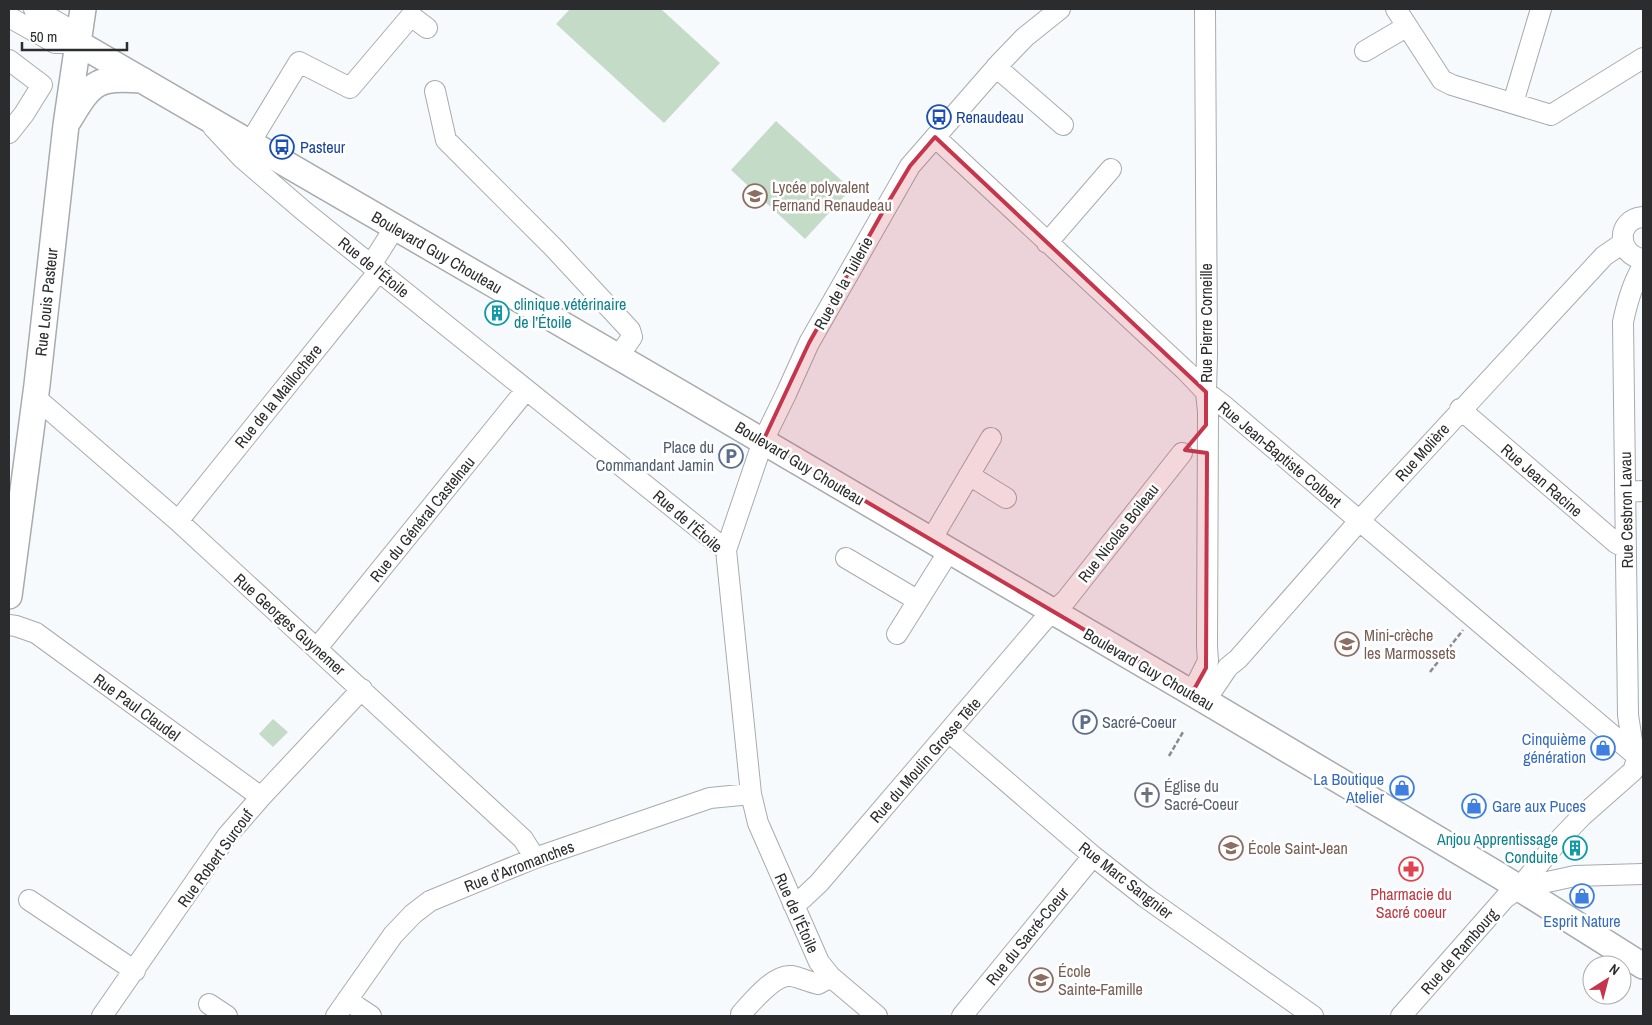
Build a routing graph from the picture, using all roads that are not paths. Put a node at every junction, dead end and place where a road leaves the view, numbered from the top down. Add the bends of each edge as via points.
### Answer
1 (83, 9) edge
2 (1060, 9) edge
3 (1205, 9) edge
4 (1396, 9) edge
5 (1541, 9) edge
6 (40, 10) edge
7 (9, 17) edge
8 (1406, 26) junction
9 (427, 28) dead end
10 (78, 43) junction
11 (1365, 51) dead end
12 (1643, 58) edge
13 (9, 60) edge
14 (996, 67) junction
15 (142, 80) junction
16 (435, 91) dead end
17 (1513, 103) junction
18 (198, 112) junction
19 (66, 125) junction
20 (1063, 125) dead end
21 (9, 133) edge
22 (935, 137) junction
23 (252, 144) junction
24 (1111, 169) dead end
25 (315, 180) junction
26 (305, 212) junction
27 (1642, 216) edge
28 (394, 227) junction
29 (1047, 243) junction
30 (1623, 243) junction
31 (1643, 259) edge
32 (1643, 266) edge
33 (375, 268) junction
34 (1624, 272) dead end
35 (1625, 314) junction
36 (618, 357) junction
37 (526, 390) junction
38 (1206, 392) junction
39 (35, 402) junction
40 (1460, 409) junction
41 (1206, 425) junction
42 (991, 438) dead end
43 (763, 441) junction
44 (1182, 453) junction
45 (1207, 453) junction
46 (969, 475) junction
47 (1634, 492) edge
48 (1006, 498) dead end
49 (1360, 520) junction
50 (178, 522) junction
51 (940, 546) junction
52 (1626, 548) junction
53 (726, 550) junction
54 (846, 558) dead end
55 (9, 596) edge
56 (917, 600) junction
57 (1052, 612) junction
58 (9, 626) edge
59 (896, 634) dead end
60 (317, 648) junction
61 (1208, 661) junction
62 (1228, 667) junction
63 (362, 689) junction
64 (1199, 697) junction
65 (949, 732) junction
66 (1641, 757) edge
67 (751, 794) junction
68 (261, 797) junction
69 (1093, 856) junction
70 (534, 858) junction
71 (1643, 874) edge
72 (1519, 888) junction
73 (29, 900) dead end
74 (794, 904) junction
75 (1643, 966) edge
76 (134, 972) junction
77 (831, 977) junction
78 (209, 1004) dead end
79 (341, 1008) edge
80 (741, 1014) dead end
81 (873, 1015) edge
82 (102, 1016) edge
83 (227, 1016) edge
84 (371, 1016) edge
85 (962, 1016) edge
86 (1312, 1016) edge
87 (1401, 1016) edge

1 - 10 main road, Rue Louis Pasteur
2 - 14 street, Rue de la Tuilerie via 1025,37
3 - 38 street, Rue Pierre Corneille
4 - 8 street
5 - 17 street
6 - 10 street via 64,26
7 - 10 street via 55,42
8 - 11 street
8 - 17 street via 1442,80
9 - 23 street via 411,16 350,88 299,62
10 - 15 main road, Boulevard Guy Chouteau
10 - 19 main road, Rue Louis Pasteur
12 - 17 street via 1551,115
13 - 21 street via 42,85
14 - 20 street
14 - 22 street, Rue de la Tuilerie
15 - 18 main road, Boulevard Guy Chouteau
15 - 19 main road via 100,82 84,95
16 - 36 street via 446,140 630,330 632,337
18 - 23 main road, Boulevard Guy Chouteau
18 - 26 street, Rue de l’Étoile via 242,158
19 - 39 main road, Rue Louis Pasteur
22 - 29 street, Rue Jean-Baptiste Colbert
22 - 43 street, Rue de la Tuilerie via 910,166 886,206 809,343
23 - 25 main road, Boulevard Guy Chouteau
24 - 29 street
25 - 26 street
25 - 28 main road, Boulevard Guy Chouteau
26 - 33 street, Rue de l’Étoile
27 - 30 street via 1628,224
28 - 33 street, Rue de la Maillochère
28 - 36 main road, Boulevard Guy Chouteau
29 - 38 street, Rue Jean-Baptiste Colbert
30 - 31 street via 1630,254
30 - 40 street, Rue Molière via 1604,256
32 - 35 street, Rue Cesbron Lavau
33 - 37 street, Rue de l’Étoile
33 - 50 street, Rue de la Maillochère
34 - 35 street via 1622,308
35 - 47 street, Rue Cesbron Lavau
36 - 43 main road, Boulevard Guy Chouteau
37 - 53 street, Rue de l’Étoile
37 - 60 street, Rue du Général Castelnau
38 - 41 street, Rue Pierre Corneille
38 - 49 street, Rue Jean-Baptiste Colbert
39 - 50 street, Rue Georges Guynemer via 43,404
39 - 55 main road, Rue Louis Pasteur
40 - 49 street, Rue Molière
40 - 52 street, Rue Jean Racine via 1616,543
41 - 44 street, Rue Nicolas Boileau
41 - 45 street, Rue Pierre Corneille
42 - 46 street
43 - 51 main road, Boulevard Guy Chouteau
43 - 53 street, Rue de la Tuilerie
44 - 45 street
44 - 57 street, Rue Nicolas Boileau via 1066,600
45 - 61 street, Rue Pierre Corneille
46 - 48 street
46 - 51 street
47 - 52 street, Rue Cesbron Lavau
49 - 62 street, Rue Molière
49 - 66 street, Rue Jean-Baptiste Colbert
50 - 60 street, Rue Georges Guynemer
51 - 56 street
51 - 57 main road, Boulevard Guy Chouteau
52 - 66 street, Rue Cesbron Lavau via 1628,715 1632,740
53 - 67 street, Rue de l’Étoile
54 - 56 street
56 - 59 street
57 - 64 main road, Boulevard Guy Chouteau
57 - 65 street, Rue du Moulin Grosse Tête
58 - 68 street, Rue Paul Claudel via 36,633
60 - 63 street, Rue Georges Guynemer
61 - 62 street via 1219,667
61 - 64 street, Rue Pierre Corneille
62 - 64 street, Rue Molière
63 - 68 street, Rue Robert Surcouf
63 - 70 street, Rue Georges Guynemer via 523,839
64 - 72 main road, Boulevard Guy Chouteau
65 - 69 street, Rue Marc Sangnier
65 - 74 street, Rue du Moulin Grosse Tête via 819,882
66 - 72 street via 1633,771 1582,816
67 - 70 street, Rue d’Arromanches via 710,798
67 - 74 street, Rue de l’Étoile via 758,822
68 - 76 street, Rue Robert Surcouf via 227,836
69 - 85 street, Rue du Sacré-Coeur
69 - 86 street, Rue Marc Sangnier via 1145,898
70 - 79 street, Rue d’Arromanches via 430,901 413,914
71 - 72 street via 1575,876
72 - 75 main road, Boulevard Guy Chouteau
72 - 87 street, Rue de Rambourg via 1504,898
73 - 76 street
74 - 77 street, Rue de l’Étoile via 819,962
76 - 82 street, Rue Robert Surcouf
77 - 80 street via 818,984 790,976 780,977
77 - 81 street, Rue de l’Étoile
78 - 83 street
79 - 84 street

